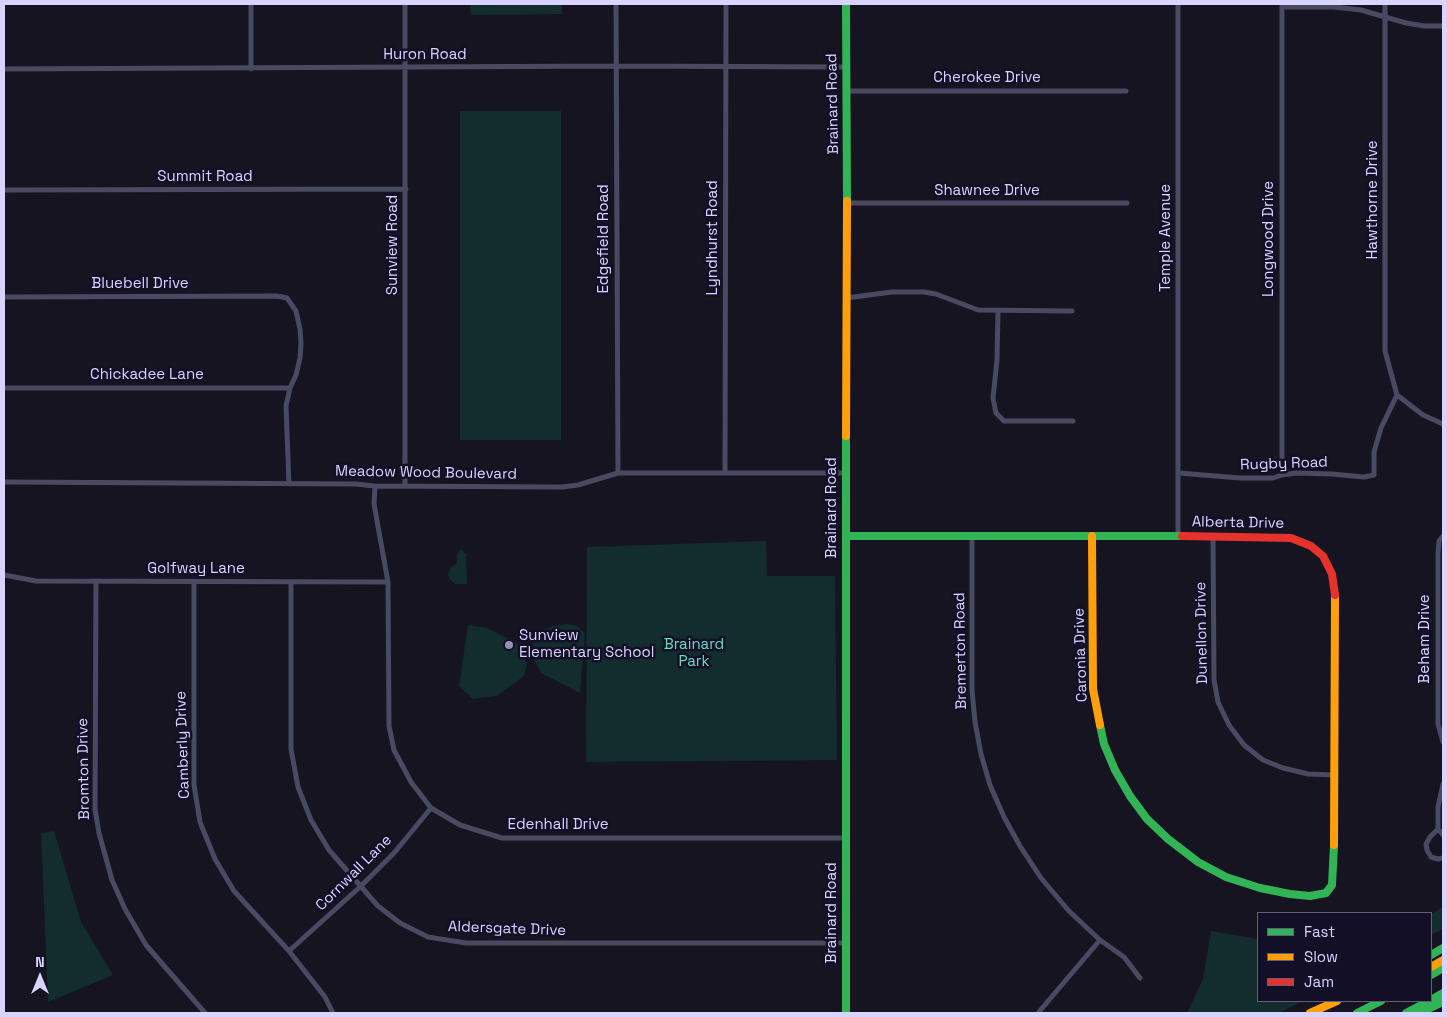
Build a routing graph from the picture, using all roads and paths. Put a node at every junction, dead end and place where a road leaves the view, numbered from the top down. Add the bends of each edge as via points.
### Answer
1 (251, 4) edge
2 (405, 4) edge
3 (616, 4) edge
4 (726, 4) edge
5 (846, 4) edge
6 (1178, 4) edge
7 (1385, 4) edge
8 (1282, 5) edge
9 (1385, 16) junction
10 (1443, 26) edge
11 (616, 66) junction
12 (726, 67) junction
13 (846, 67) junction
14 (4, 68) edge
15 (251, 68) junction
16 (405, 68) junction
17 (848, 91) junction
18 (1126, 91) dead end
19 (406, 189) junction
20 (4, 190) edge
21 (848, 203) junction
22 (1127, 203) dead end
23 (4, 297) edge
24 (846, 298) junction
25 (1072, 311) dead end
26 (998, 312) junction
27 (4, 388) edge
28 (290, 388) junction
29 (1397, 395) junction
30 (1073, 421) dead end
31 (1443, 424) edge
32 (725, 473) junction
33 (846, 473) junction
34 (1179, 473) junction
35 (618, 474) junction
36 (1282, 475) junction
37 (4, 482) edge
38 (289, 484) junction
39 (374, 486) junction
40 (406, 486) junction
41 (846, 536) junction
42 (972, 536) junction
43 (1092, 536) junction
44 (1178, 536) junction
45 (1213, 536) junction
46 (1443, 536) edge
47 (4, 575) edge
48 (96, 582) junction
49 (194, 582) junction
50 (291, 582) junction
51 (388, 582) junction
52 (1443, 742) edge
53 (1334, 775) junction
54 (1443, 784) edge
55 (431, 808) junction
56 (1438, 829) junction
57 (1443, 835) edge
58 (846, 838) junction
59 (1443, 858) edge
60 (1332, 885) joint
61 (361, 886) junction
62 (1100, 940) junction
63 (846, 943) junction
64 (1443, 948) edge
65 (289, 951) junction
66 (1432, 954) edge
67 (1443, 960) edge
68 (1432, 966) edge
69 (1443, 968) edge
70 (1432, 974) edge
71 (1140, 978) dead end
72 (1335, 1002) edge
73 (1369, 1002) edge
74 (1379, 1002) edge
75 (1426, 1002) edge
76 (1443, 1002) edge
77 (205, 1013) edge
78 (333, 1013) edge
79 (846, 1013) edge
80 (1038, 1013) edge
81 (1310, 1013) edge
82 (1349, 1013) edge
83 (1357, 1013) edge
84 (1406, 1013) edge
85 (1420, 1013) edge

1 - 15 street
2 - 16 street, Sunview Road
3 - 11 street, Edgefield Road
4 - 12 street, Lyndhurst Road
5 - 13 main road, Brainard Road
6 - 34 street, Temple Avenue
7 - 9 street, Hawthorne Drive
8 - 9 street via 1334,7
8 - 36 street, Longwood Drive
9 - 10 street via 1406,23
9 - 29 street, Hawthorne Drive via 1385,352
11 - 12 street, Huron Road
11 - 16 street, Huron Road
11 - 35 street, Edgefield Road
12 - 13 street, Huron Road
12 - 32 street, Lyndhurst Road
13 - 17 main road, Brainard Road
14 - 15 street, Huron Road
15 - 16 street, Huron Road
16 - 19 street, Sunview Road
17 - 18 street, Cherokee Drive
17 - 21 main road, Brainard Road
19 - 20 street, Summit Road
19 - 40 street, Sunview Road
21 - 22 street, Shawnee Drive
21 - 24 main road, Brainard Road
23 - 28 street, Bluebell Drive via 287,298 296,310 300,329 300,358
24 - 26 street via 924,292 978,310
24 - 33 main road, Brainard Road
25 - 26 street
26 - 30 street via 993,398 996,413 1004,421
27 - 28 street, Chickadee Lane
28 - 38 street via 286,406
29 - 31 street via 1423,415
29 - 36 street, Rugby Road via 1380,430 1374,452 1374,475
32 - 33 street, Meadow Wood Boulevard
32 - 35 street, Meadow Wood Boulevard
33 - 41 main road, Brainard Road
34 - 36 street, Rugby Road via 1240,478
34 - 44 street, Temple Avenue
35 - 40 street, Meadow Wood Boulevard via 562,487
37 - 38 street, Meadow Wood Boulevard
38 - 39 street, Meadow Wood Boulevard
39 - 40 street, Meadow Wood Boulevard
39 - 51 street, Edenhall Drive via 374,504
41 - 42 main road, Alberta Drive
41 - 58 main road, Brainard Road
42 - 43 main road, Alberta Drive
42 - 62 street, Bremerton Road via 972,690 978,738 990,785 1004,817 1041,878
43 - 44 main road, Alberta Drive
43 - 60 main road, Caronia Drive via 1093,688 1104,744 1130,796 1168,839 1198,862 1226,877 1260,888 1310,896 1326,893
44 - 45 main road, Alberta Drive
45 - 53 street, Dunellon Drive via 1214,680 1218,702 1229,725 1244,745 1263,760 1308,774
45 - 53 main road, Alberta Drive via 1291,538 1311,546 1323,556 1332,574 1335,594
46 - 52 street, Beham Drive via 1438,553 1438,724
47 - 48 street, Golfway Lane via 36,581
48 - 49 street, Golfway Lane
48 - 77 street, Bromton Drive via 95,809 99,833 112,880 146,945
49 - 50 street, Golfway Lane
49 - 65 street, Camberly Drive via 194,785 200,822 215,859 234,891
50 - 51 street, Golfway Lane
50 - 61 street, Aldersgate Drive via 291,748 298,787 311,820 329,850
51 - 55 street, Edenhall Drive via 389,726 394,750 411,782
53 - 60 main road, Alberta Drive
54 - 56 street
55 - 58 street, Edenhall Drive via 460,825 502,838
55 - 61 street, Cornwall Lane via 394,853
56 - 57 street
56 - 59 street via 1426,844 1427,850 1431,857
58 - 63 main road, Brainard Road
61 - 63 street, Aldersgate Drive via 378,906 400,923 428,937 466,943
61 - 65 street, Cornwall Lane
62 - 71 street, Bremerton Road via 1124,956
62 - 80 street
63 - 79 main road, Brainard Road
64 - 66 main road
65 - 78 street, Camberly Drive via 325,997
67 - 68 main road
69 - 70 main road
72 - 81 main road
73 - 82 main road
74 - 83 main road
75 - 84 main road
76 - 85 main road

